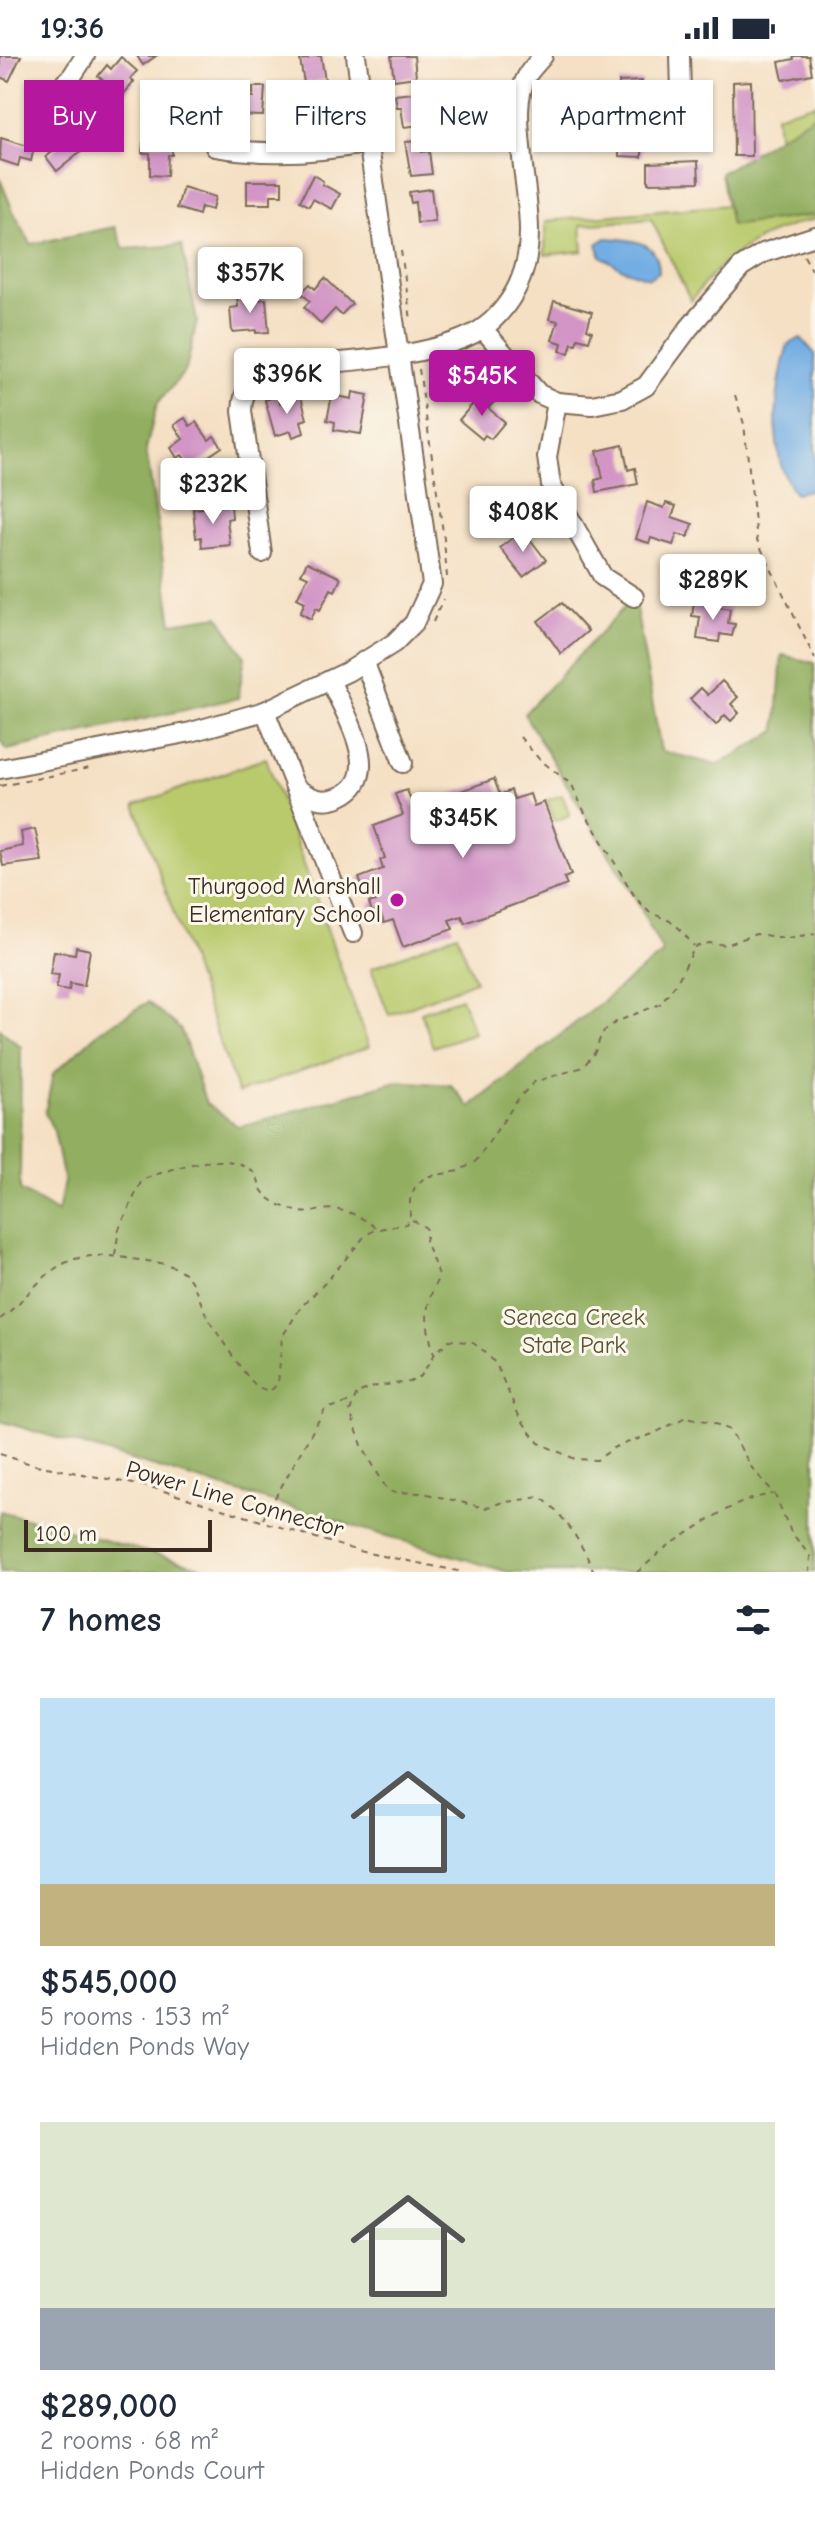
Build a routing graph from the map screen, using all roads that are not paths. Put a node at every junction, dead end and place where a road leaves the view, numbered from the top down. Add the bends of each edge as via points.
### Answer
1 (85, 56) edge
2 (356, 56) edge
3 (543, 56) edge
4 (680, 56) edge
5 (68, 80) edge
6 (360, 80) edge
7 (681, 80) edge
8 (243, 152) edge
9 (294, 152) edge
10 (371, 152) edge
11 (815, 236) edge
12 (483, 329) junction
13 (400, 354) junction
14 (557, 402) junction
15 (262, 553) dead end
16 (634, 597) dead end
17 (364, 661) junction
18 (330, 680) junction
19 (265, 711) junction
20 (403, 763) dead end
21 (0, 769) edge
22 (295, 787) junction
23 (353, 933) dead end

1 - 5 street
2 - 6 street
3 - 12 street via 527,75 521,93 519,128 530,231 524,268 509,301
4 - 7 street
8 - 9 street
10 - 13 street
11 - 14 street via 763,253 741,267 646,386 622,399 592,405
12 - 13 street via 460,341
12 - 14 street via 539,394
13 - 15 street via 273,367 249,382 242,411
13 - 17 street via 432,584 414,623
14 - 16 street via 547,457 551,485 603,577
17 - 18 street
17 - 20 street
18 - 19 street
18 - 22 street via 360,749 362,773 347,793 334,799 315,799
19 - 21 street via 191,732
19 - 22 street
22 - 23 street

